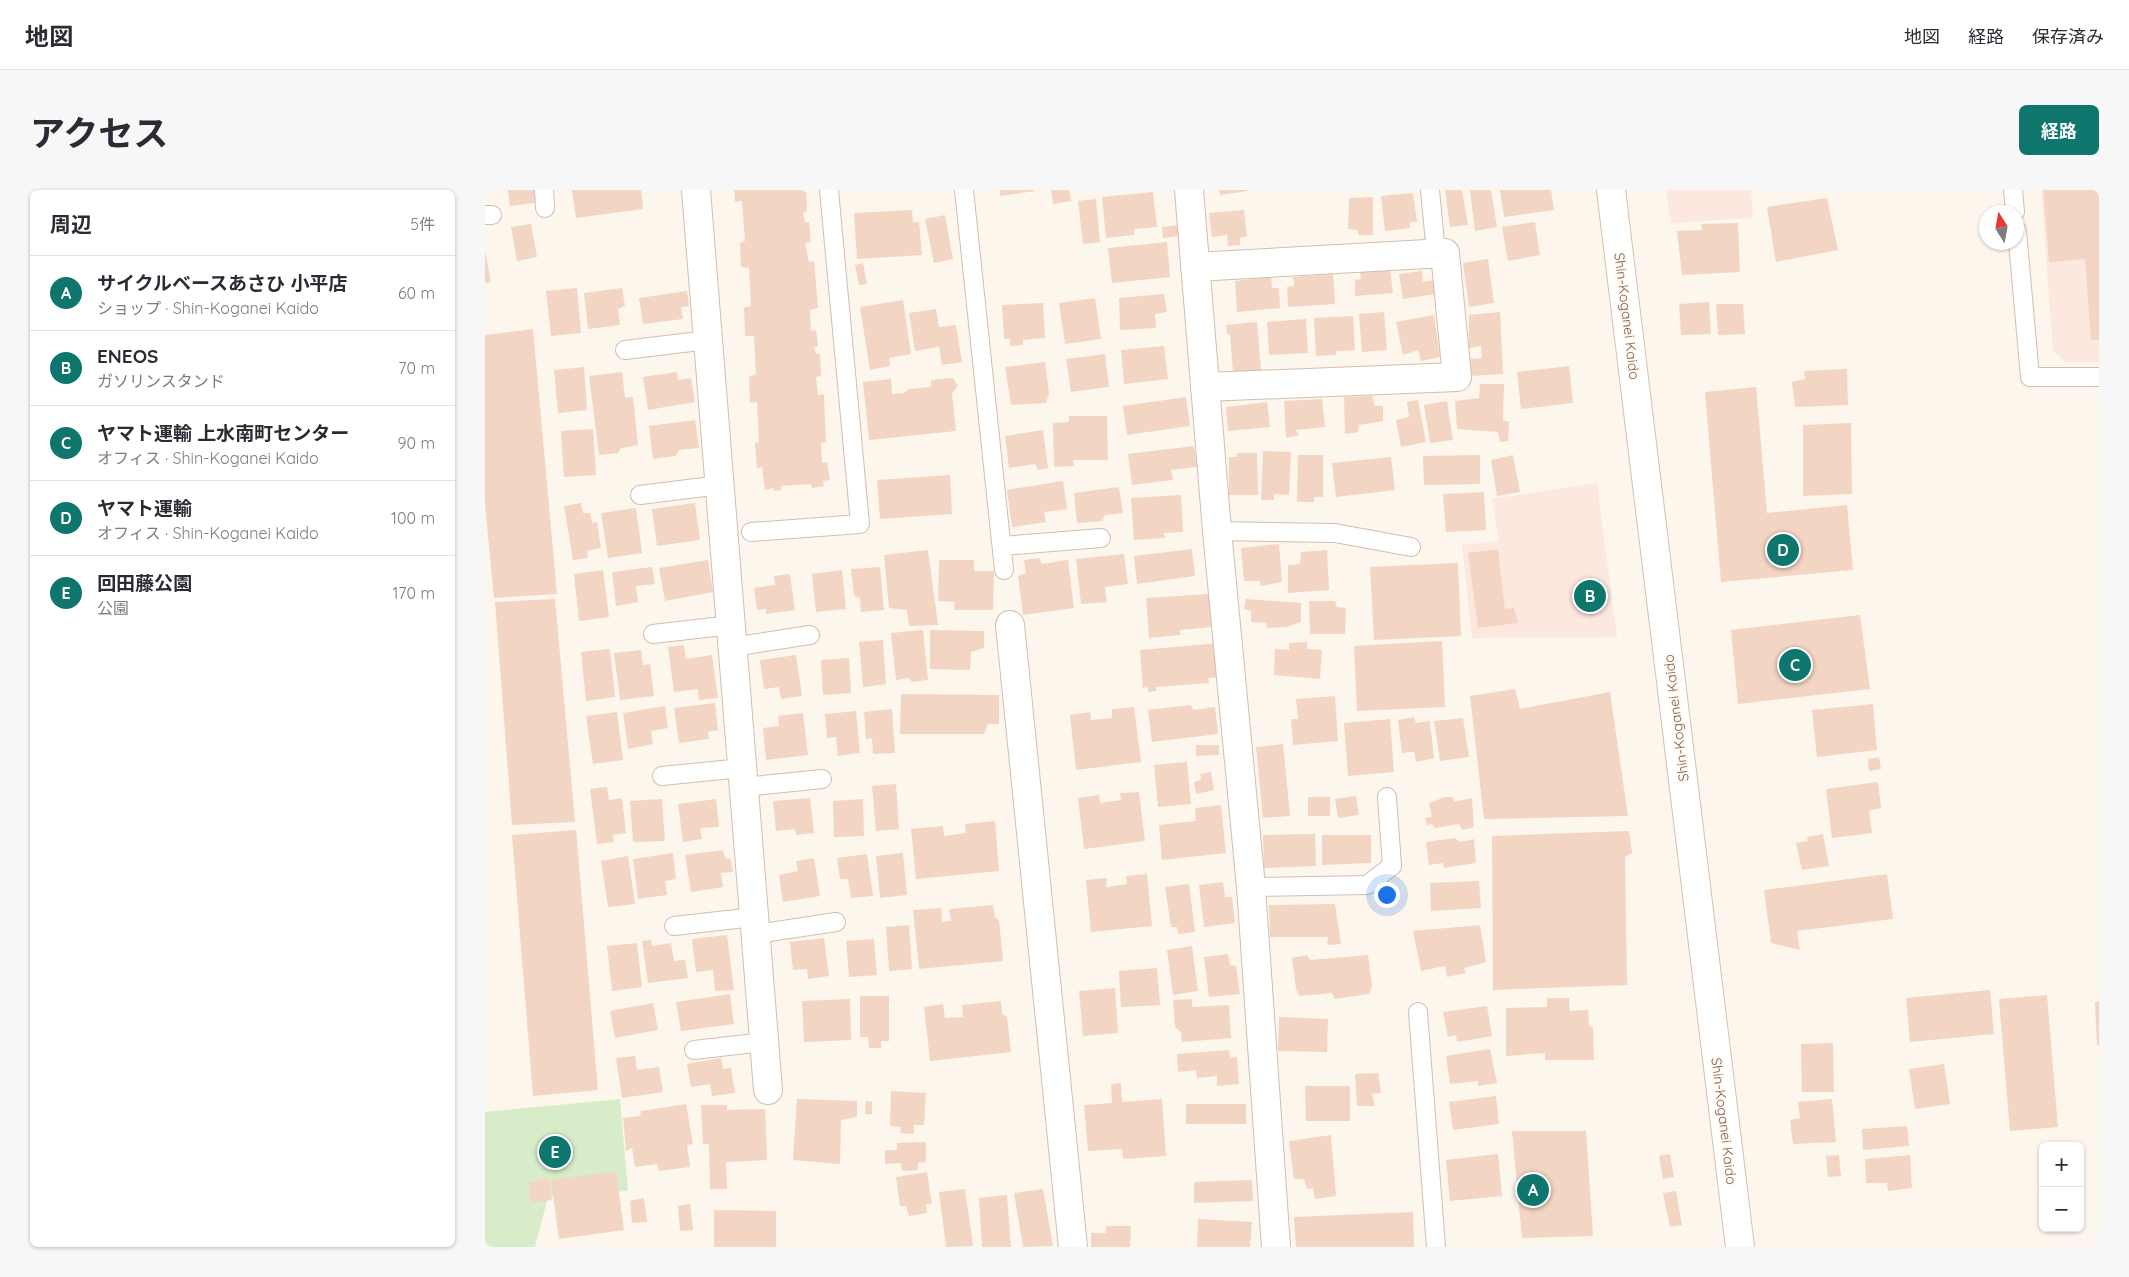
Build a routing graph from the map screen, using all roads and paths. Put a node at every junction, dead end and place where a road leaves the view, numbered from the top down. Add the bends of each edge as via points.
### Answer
1 (544, 190) edge
2 (696, 190) edge
3 (829, 190) edge
4 (964, 190) edge
5 (1189, 190) edge
6 (1431, 190) edge
7 (1611, 190) edge
8 (2013, 190) edge
9 (2014, 205) edge
10 (545, 208) dead end
11 (2019, 250) edge
12 (1436, 254) junction
13 (1195, 266) junction
14 (708, 340) junction
15 (625, 350) dead end
16 (2099, 378) edge
17 (1205, 387) junction
18 (720, 485) junction
19 (640, 495) dead end
20 (1217, 531) junction
21 (751, 532) dead end
22 (1101, 538) dead end
23 (1002, 546) junction
24 (1411, 547) dead end
25 (1004, 570) dead end
26 (1010, 625) dead end
27 (653, 634) dead end
28 (810, 635) dead end
29 (732, 636) junction
30 (662, 776) dead end
31 (743, 778) junction
32 (822, 778) dead end
33 (1387, 797) dead end
34 (1251, 887) junction
35 (835, 922) dead end
36 (674, 926) dead end
37 (755, 926) junction
38 (1418, 1012) dead end
39 (764, 1042) junction
40 (694, 1050) dead end
41 (768, 1090) dead end
42 (1073, 1247) edge
43 (1277, 1247) edge
44 (1436, 1247) edge
45 (1740, 1247) edge

1 - 10 lane
2 - 14 street
3 - 21 lane via 859,524
4 - 23 lane
5 - 13 street
6 - 12 lane
7 - 45 street, Shin-Koganei Kaido
8 - 9 lane
11 - 16 lane via 2030,377
12 - 13 street
12 - 17 street via 1445,253 1457,377
13 - 17 street
14 - 15 lane
14 - 18 street
17 - 20 street
18 - 19 lane
18 - 29 street
20 - 24 lane via 1335,533
20 - 34 street
22 - 23 lane
23 - 25 lane
26 - 42 street
27 - 29 lane
28 - 29 lane
29 - 31 street
30 - 31 lane
31 - 32 lane
31 - 37 street
33 - 34 lane via 1391,866 1367,885
34 - 43 street
35 - 37 lane
36 - 37 lane
37 - 39 street
38 - 44 lane
39 - 40 lane
39 - 41 street

